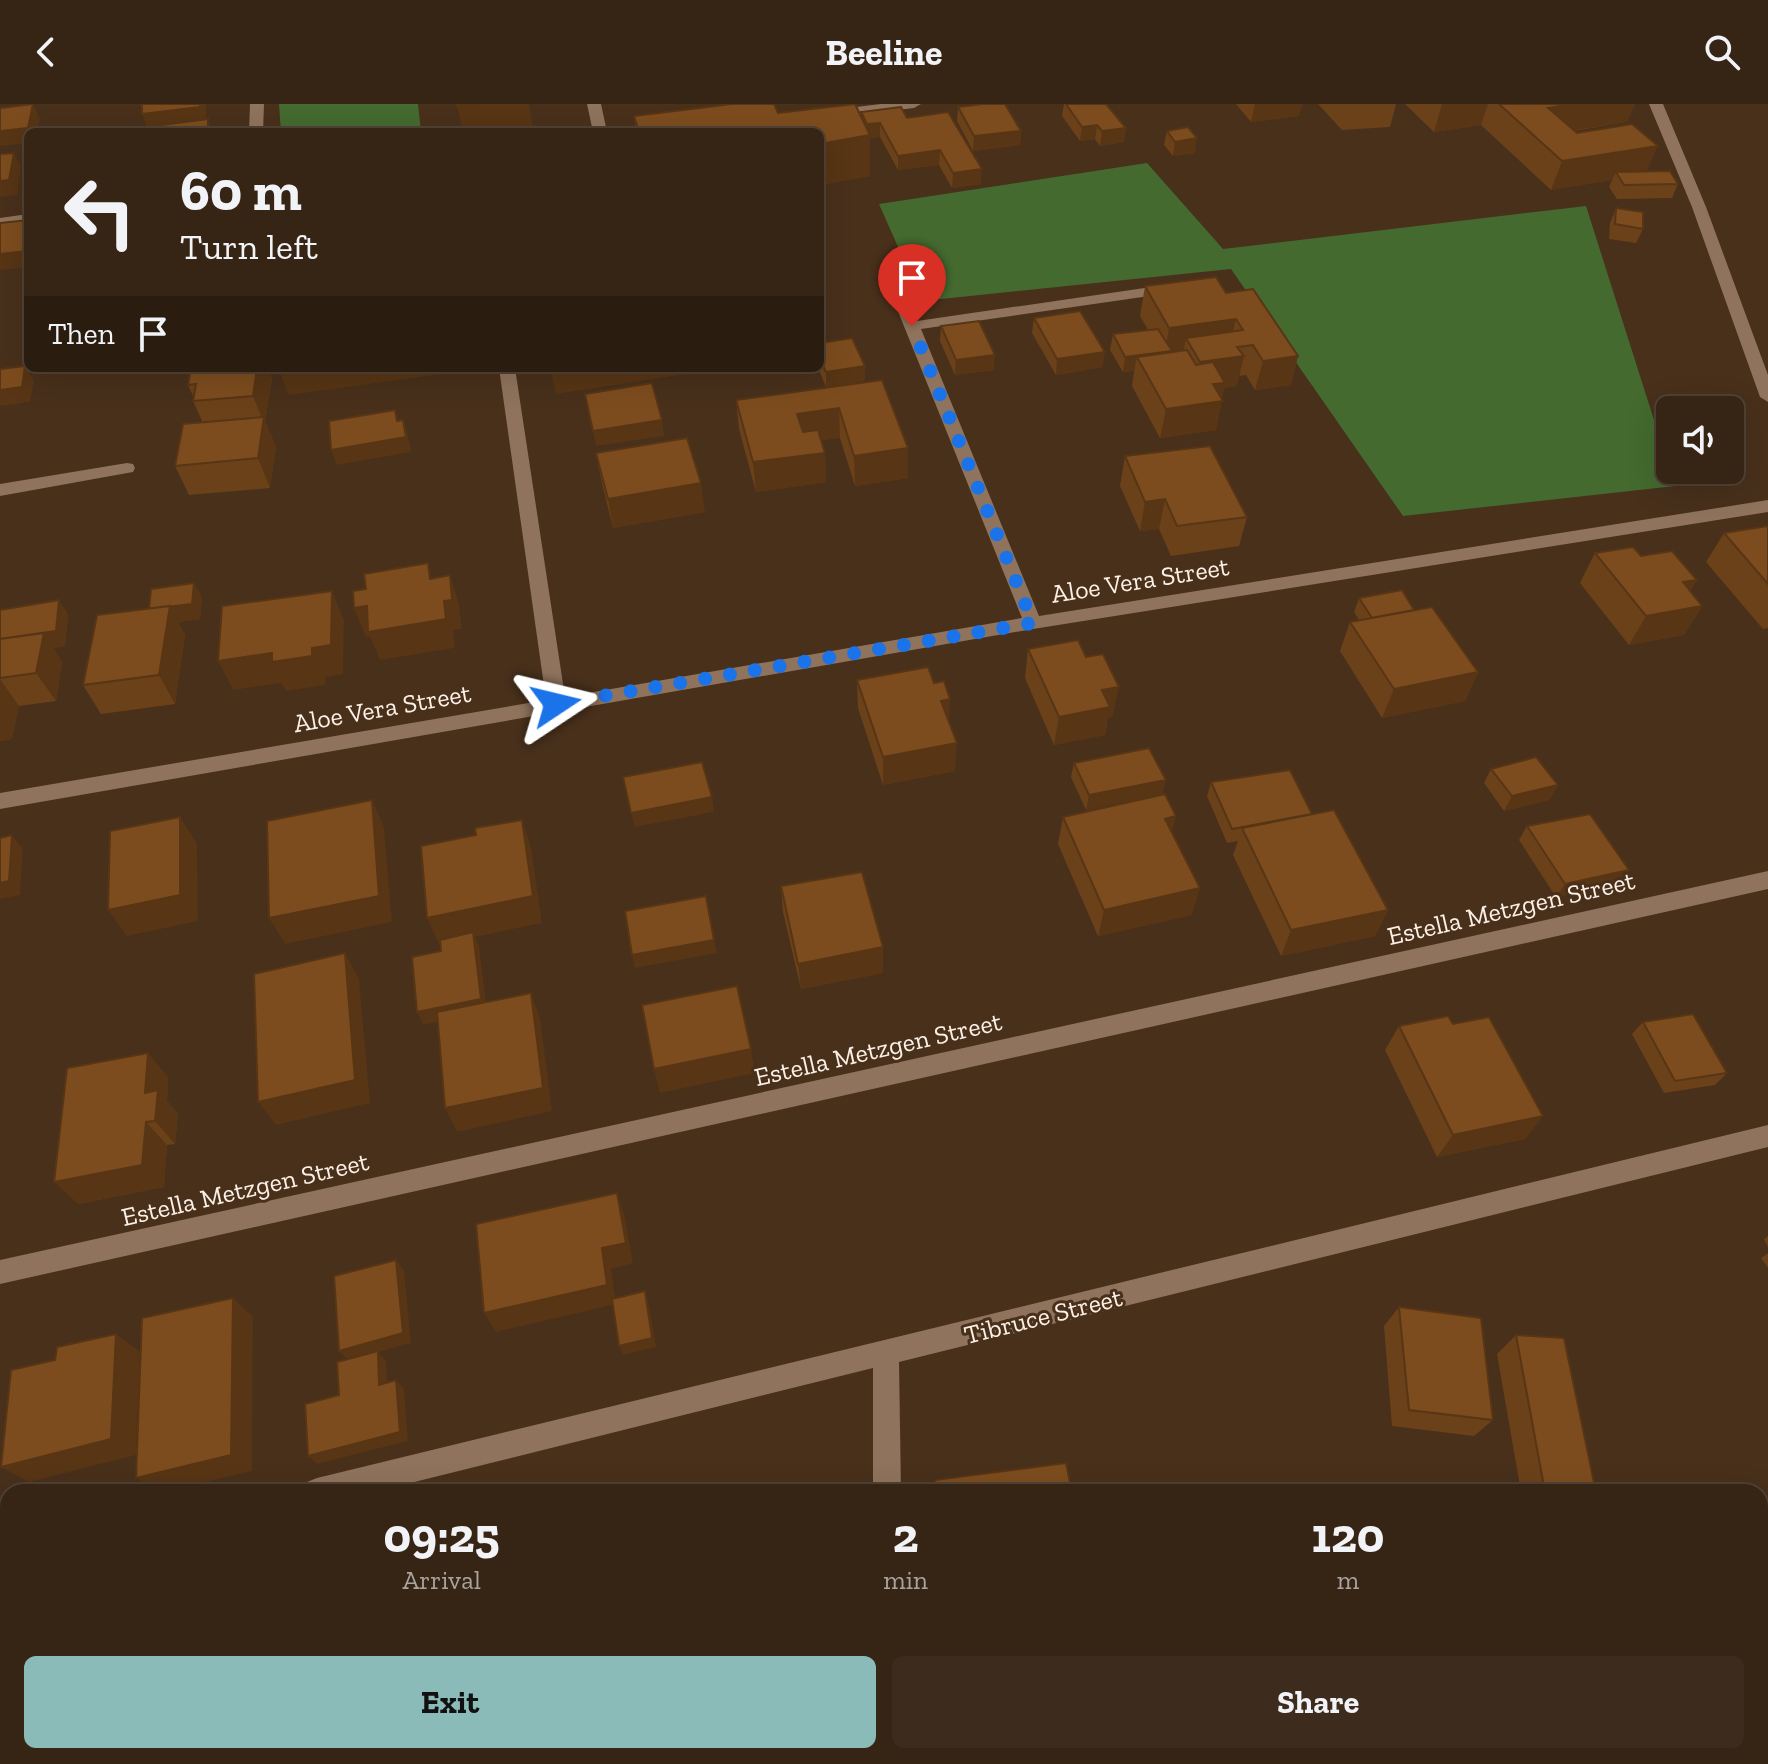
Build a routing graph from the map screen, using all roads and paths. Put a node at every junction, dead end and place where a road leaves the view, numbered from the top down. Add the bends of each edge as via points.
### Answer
1 (257, 104) edge
2 (594, 104) edge
3 (914, 104) edge
4 (1656, 104) edge
5 (809, 117) edge
6 (256, 128) edge
7 (599, 128) edge
8 (24, 219) edge
9 (0, 222) edge
10 (1188, 287) edge
11 (903, 304) dead end
12 (912, 326) junction
13 (508, 372) edge
14 (1768, 397) edge
15 (127, 468) dead end
16 (0, 490) edge
17 (1768, 506) edge
18 (1033, 623) junction
19 (556, 704) junction
20 (0, 801) edge
21 (1768, 880) edge
22 (1768, 1136) edge
23 (0, 1272) edge
24 (886, 1355) junction
25 (350, 1484) edge
26 (887, 1484) edge

1 - 6 street
2 - 7 street
3 - 5 street
4 - 14 street
8 - 9 street
10 - 12 street
11 - 12 street
12 - 18 street
13 - 19 street
15 - 16 street
17 - 18 street, Aloe Vera Street
18 - 19 street, Aloe Vera Street
19 - 20 street, Aloe Vera Street
21 - 23 street, Estella Metzgen Street
22 - 24 street, Tibruce Street
24 - 25 street, Tibruce Street
24 - 26 street

